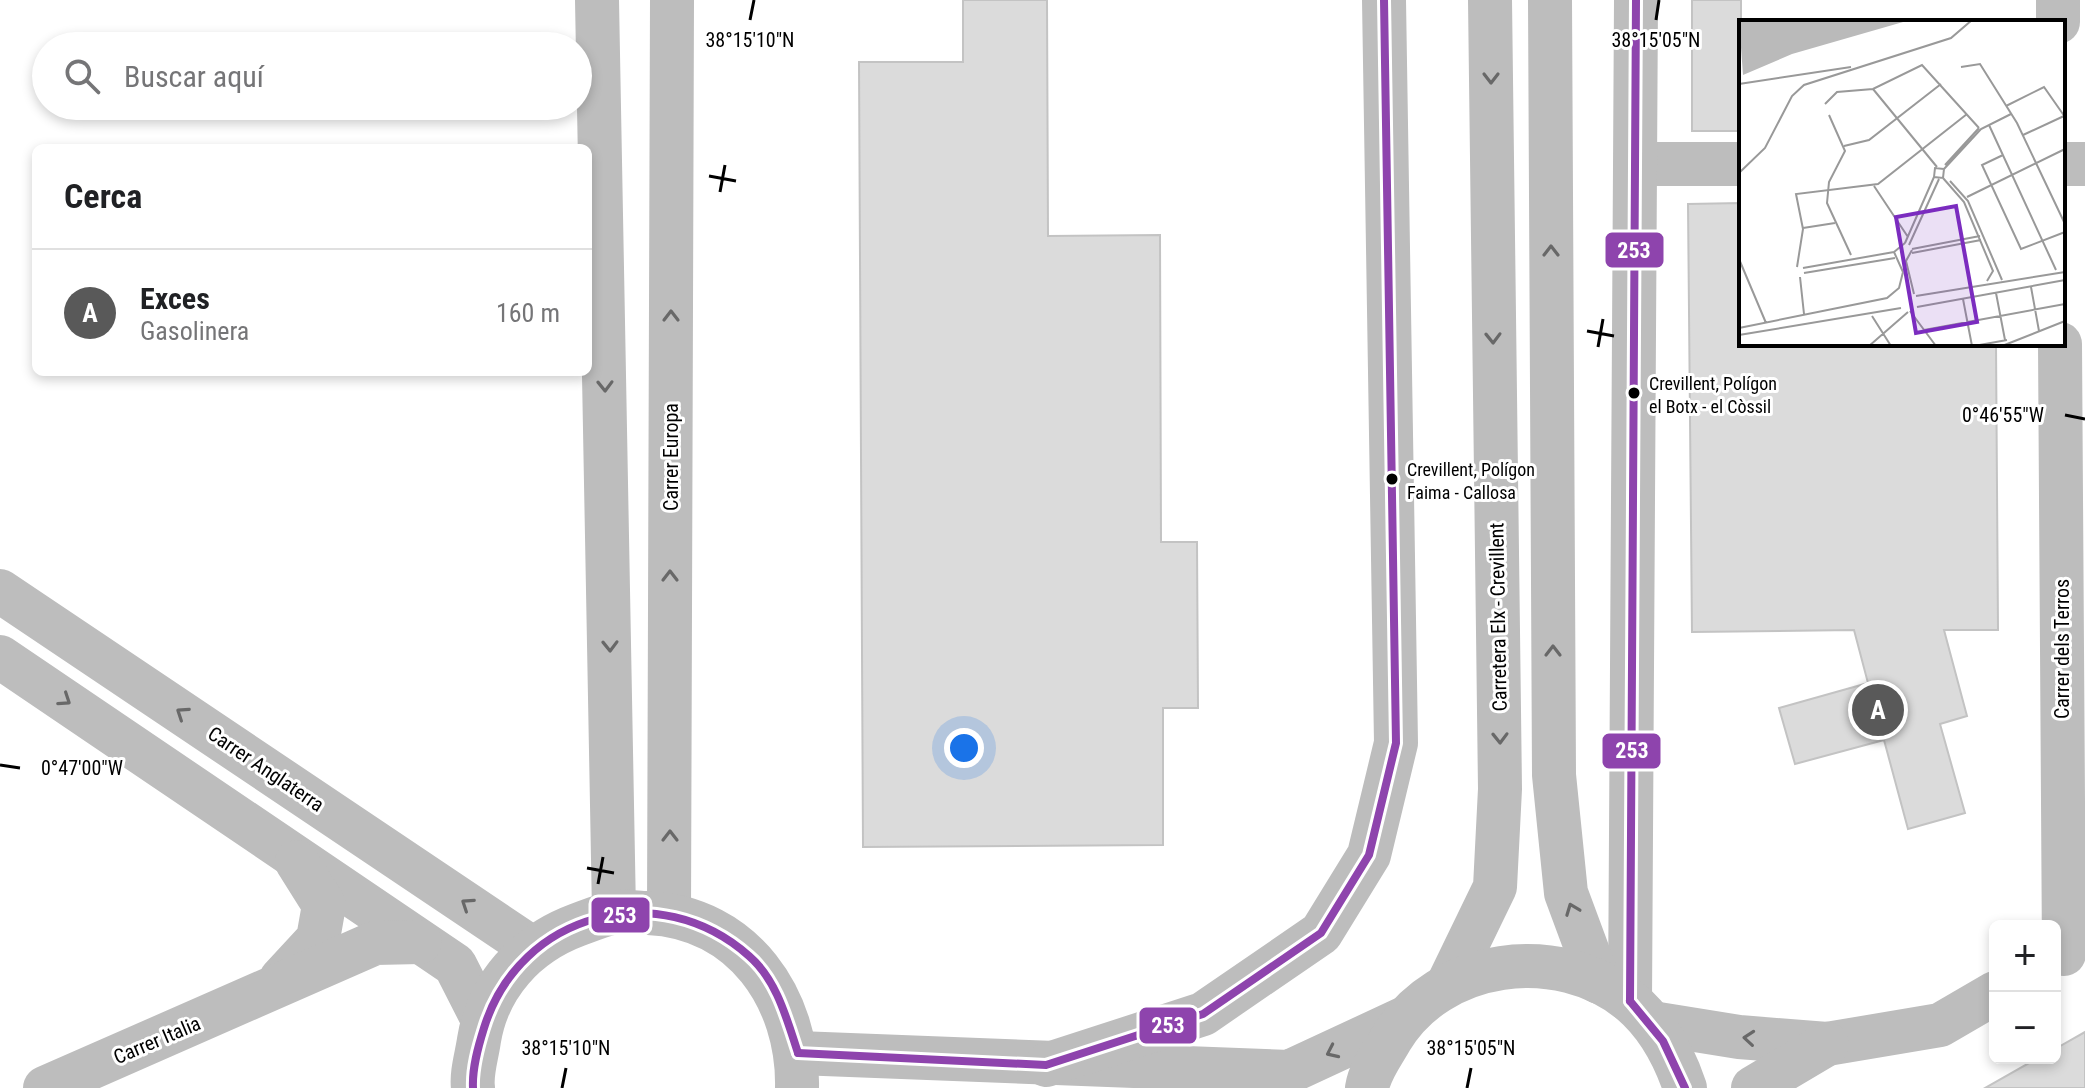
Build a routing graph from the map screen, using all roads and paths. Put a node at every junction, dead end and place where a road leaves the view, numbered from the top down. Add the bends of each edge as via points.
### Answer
1 (597, 0) edge
2 (672, 0) edge
3 (1384, 0) edge
4 (1490, 0) edge
5 (1550, 0) edge
6 (1636, 0) edge
7 (1637, 164) junction
8 (1739, 164) edge
9 (2060, 346) edge
10 (0, 591) edge
11 (0, 657) edge
12 (292, 854) junction
13 (614, 912) junction
14 (669, 914) junction
15 (420, 942) junction
16 (532, 948) junction
17 (2068, 951) edge
18 (1448, 984) junction
19 (269, 992) junction
20 (1989, 996) edge
21 (1627, 1002) junction
22 (482, 1018) junction
23 (1403, 1019) junction
24 (1827, 1044) junction
25 (1046, 1065) junction
26 (798, 1070) edge
27 (45, 1088) edge
28 (473, 1088) edge
29 (1367, 1088) edge
30 (1685, 1088) edge
31 (1753, 1088) edge

1 -> 13 main road
14 -> 2 main road, Carrer Europa
3 - 25 main road via 1396,743 1369,855 1321,933 1203,1014
4 -> 18 main road, Carretera Elx - Crevillent via 1500,789 1495,887
21 -> 5 main road via 1566,893 1554,775
6 - 7 main road
7 - 8 main road
7 - 21 main road
9 - 17 main road, Carrer dels Terros
16 -> 10 main road, Carrer Anglaterra
11 -> 12 main road
12 - 15 main road
12 - 19 main road, Carrer Italia via 324,905 318,939
13 - 14 main road
13 - 16 main road via 550,935
14 - 26 main road via 725,937 751,957 777,992
15 - 19 main road, Carrer Italia via 375,943
15 - 22 main road via 455,965
16 - 22 main road via 510,969
18 - 21 main road via 1498,967 1550,966
18 - 23 main road
19 - 27 main road, Carrer Italia
20 - 24 main road via 1940,1025
24 -> 21 main road via 1739,1037
21 - 30 main road via 1675,1057
22 - 28 main road
23 -> 25 main road via 1289,1072
23 - 29 main road
24 - 31 main road
25 - 26 main road

